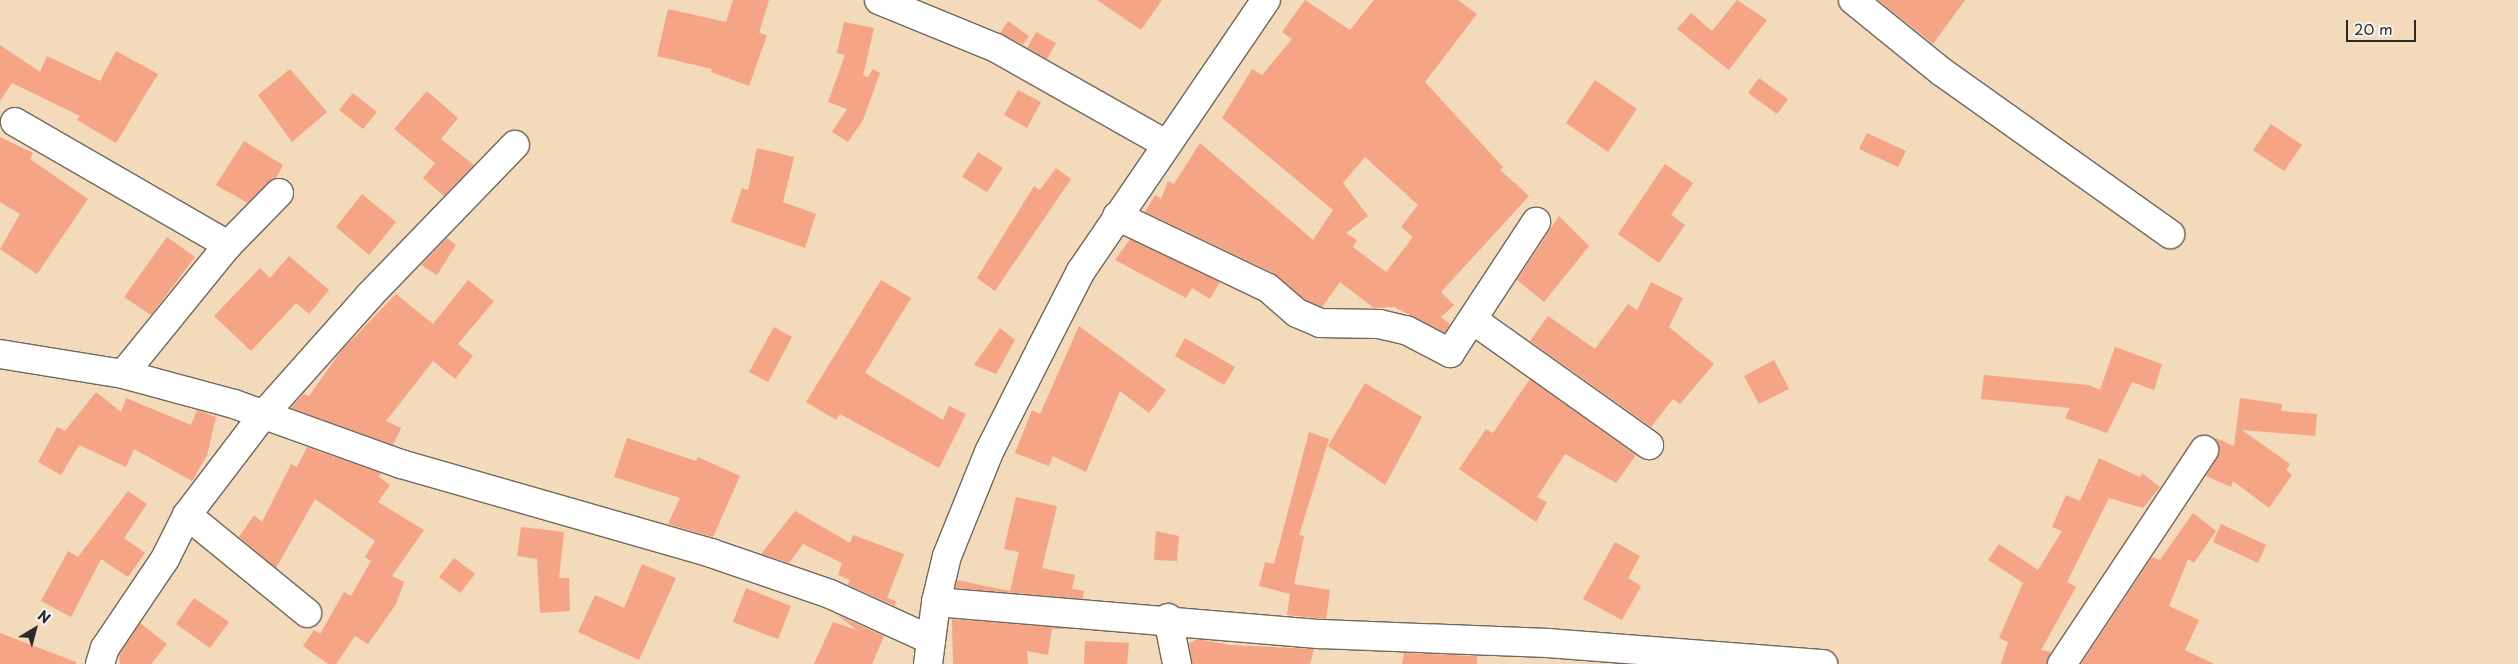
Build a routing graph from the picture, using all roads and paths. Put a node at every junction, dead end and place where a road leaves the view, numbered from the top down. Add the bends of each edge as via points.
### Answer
1 (880, 0) edge
2 (1266, 0) edge
3 (1853, 0) edge
4 (15, 122) dead end
5 (1166, 144) junction
6 (515, 145) dead end
7 (279, 193) dead end
8 (1118, 216) junction
9 (1536, 222) dead end
10 (2170, 234) dead end
11 (228, 245) junction
12 (1473, 320) junction
13 (0, 354) edge
14 (123, 374) junction
15 (264, 414) junction
16 (1649, 445) dead end
17 (2204, 450) dead end
18 (187, 515) junction
19 (936, 602) junction
20 (307, 613) dead end
21 (1168, 618) junction
22 (929, 652) edge
23 (1784, 662) edge
24 (100, 664) edge
25 (1177, 664) edge
26 (1823, 664) edge
27 (2062, 664) edge

1 - 5 street via 996,48
2 - 5 street
3 - 10 street via 1942,72
4 - 11 street
5 - 8 street
6 - 15 street via 369,296
7 - 11 street
8 - 12 street via 1268,288 1297,313 1320,323 1379,324 1412,333 1450,353
8 - 19 street via 1081,271 990,452 950,548
9 - 12 street
11 - 14 street
12 - 16 street
13 - 14 street
14 - 15 street
15 - 18 street
15 - 22 street via 401,464 711,553 830,594
17 - 27 street
18 - 20 street
18 - 24 street via 165,559 105,648
19 - 21 street
19 - 22 street
21 - 23 street via 1321,634 1548,643
21 - 25 street
23 - 26 street

